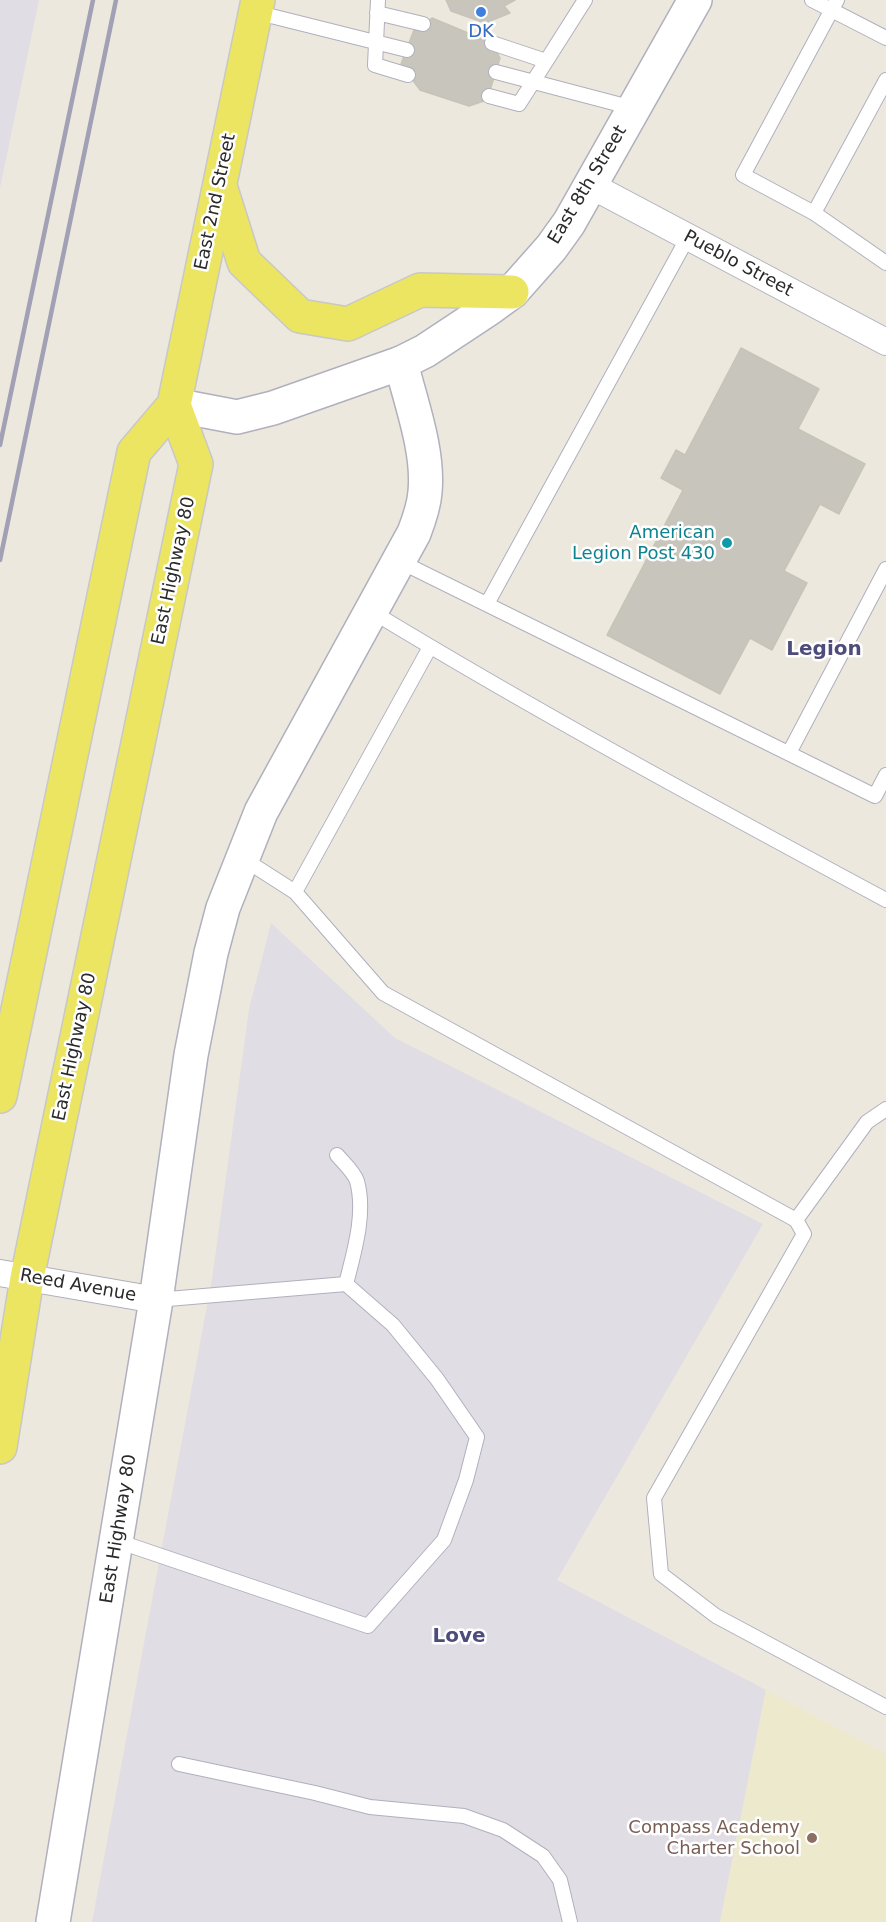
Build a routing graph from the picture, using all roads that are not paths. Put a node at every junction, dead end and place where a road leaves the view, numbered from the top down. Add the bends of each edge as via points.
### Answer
1 (585, 0) edge
2 (695, 0) edge
3 (812, 0) edge
4 (834, 5) edge
5 (256, 6) edge
6 (378, 6) edge
7 (423, 24) dead end
8 (886, 38) edge
9 (376, 42) junction
10 (492, 43) dead end
11 (407, 50) dead end
12 (546, 61) junction
13 (496, 72) dead end
14 (408, 75) dead end
15 (886, 80) edge
16 (533, 82) junction
17 (489, 96) dead end
18 (634, 108) junction
19 (219, 185) junction
20 (590, 185) junction
21 (814, 213) junction
22 (688, 237) junction
23 (886, 263) edge
24 (512, 292) junction
25 (886, 342) edge
26 (401, 363) junction
27 (174, 405) junction
28 (399, 561) junction
29 (886, 569) edge
30 (487, 604) junction
31 (371, 611) junction
32 (430, 647) junction
33 (789, 753) junction
34 (886, 775) edge
35 (242, 858) junction
36 (295, 892) junction
37 (886, 900) edge
38 (0, 1096) edge
39 (886, 1109) edge
40 (337, 1155) dead end
41 (796, 1220) junction
42 (14, 1275) edge
43 (346, 1284) junction
44 (156, 1299) junction
45 (0, 1447) edge
46 (117, 1541) junction
47 (886, 1707) edge
48 (179, 1764) dead end
49 (54, 1922) edge
50 (570, 1922) edge

1 - 12 lane
2 - 18 street, East 8th Street
3 - 4 lane
4 - 8 lane
4 - 21 lane via 743,175
5 - 9 lane
5 - 19 main road, East 2nd Street
6 - 7 lane
6 - 9 lane
9 - 11 lane
9 - 14 lane via 375,65
10 - 12 lane
12 - 16 lane
13 - 16 lane
15 - 21 lane
16 - 17 lane via 519,104
16 - 18 lane
18 - 20 street, East 8th Street
19 - 24 main road via 244,262 300,316 348,324 420,290
19 - 27 main road, East 2nd Street
20 - 22 street, Pueblo Street
20 - 24 street, East 8th Street via 551,248
21 - 23 lane
22 - 25 street, Pueblo Street
22 - 30 lane
24 - 26 street, East 8th Street
26 - 27 street, East 8th Street via 237,417
26 - 28 street, East Highway 80 via 424,452 426,475 422,509
27 - 38 main road via 134,452
27 - 42 main road, East Highway 80 via 196,464
28 - 30 lane
28 - 31 street, East Highway 80
29 - 33 lane
30 - 33 lane
31 - 32 lane
31 - 35 street, East Highway 80 via 286,763
32 - 36 lane
32 - 37 lane
33 - 34 lane via 875,796
35 - 36 lane
35 - 44 street, East Highway 80 via 223,908 200,1002
36 - 41 lane via 382,993
39 - 41 lane via 867,1122
40 - 43 lane via 356,1179 360,1211
41 - 47 lane via 804,1234 654,1498 661,1574 716,1616
42 - 44 street, Reed Avenue
42 - 45 main road, East Highway 80
43 - 44 lane
43 - 46 lane via 393,1325 477,1437 444,1540 368,1626
44 - 46 street, East Highway 80
46 - 49 street, East Highway 80
48 - 50 lane via 370,1807 464,1816 503,1830 543,1856 560,1880

